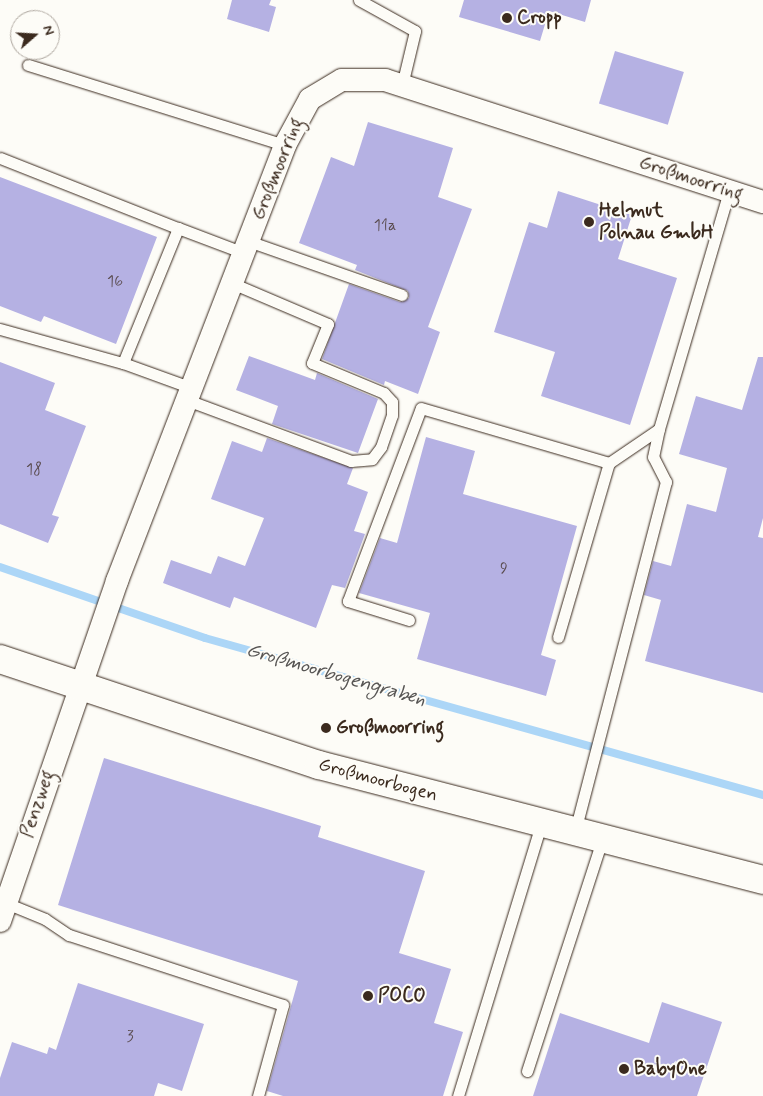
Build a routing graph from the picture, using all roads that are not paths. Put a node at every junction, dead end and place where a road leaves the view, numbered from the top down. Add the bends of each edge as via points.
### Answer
1 (359, 0) edge
2 (28, 65) dead end
3 (402, 85) junction
4 (286, 145) junction
5 (0, 158) edge
6 (729, 191) junction
7 (763, 202) edge
8 (178, 228) junction
9 (246, 247) junction
10 (232, 283) junction
11 (402, 295) dead end
12 (0, 329) edge
13 (123, 363) junction
14 (189, 394) junction
15 (658, 429) junction
16 (609, 463) junction
17 (409, 620) dead end
18 (558, 637) dead end
19 (0, 659) edge
20 (79, 688) junction
21 (542, 824) junction
22 (574, 833) junction
23 (602, 840) junction
24 (763, 880) edge
25 (3, 912) edge
26 (527, 1071) dead end
27 (258, 1096) edge
28 (458, 1096) edge

1 - 3 lane via 415,31
2 - 4 lane
3 - 4 street, Großmoorring via 364,77 325,88 303,108
3 - 6 street, Großmoorring
4 - 9 street, Großmoorring
5 - 8 lane
6 - 7 street, Großmoorring
6 - 15 lane
8 - 9 lane
8 - 13 lane
9 - 10 street, Großmoorring
9 - 11 lane
10 - 14 street, Großmoorring
10 - 14 lane via 328,324 312,363 384,394 392,402 392,415 381,447 372,458 351,461
12 - 13 lane
13 - 14 lane
14 - 20 street, Großmoorring
15 - 16 lane
15 - 22 lane via 653,457 666,482
16 - 17 lane via 421,408 348,601
16 - 18 lane
19 - 20 main road, Großmoorbogen
20 - 21 main road, Großmoorbogen via 319,765
20 - 25 street, Penzweg
21 - 22 main road, Großmoorbogen
21 - 28 lane
22 - 23 main road, Großmoorbogen
23 - 24 main road, Großmoorbogen
23 - 26 lane
25 - 27 lane via 45,919 69,935 283,1005

